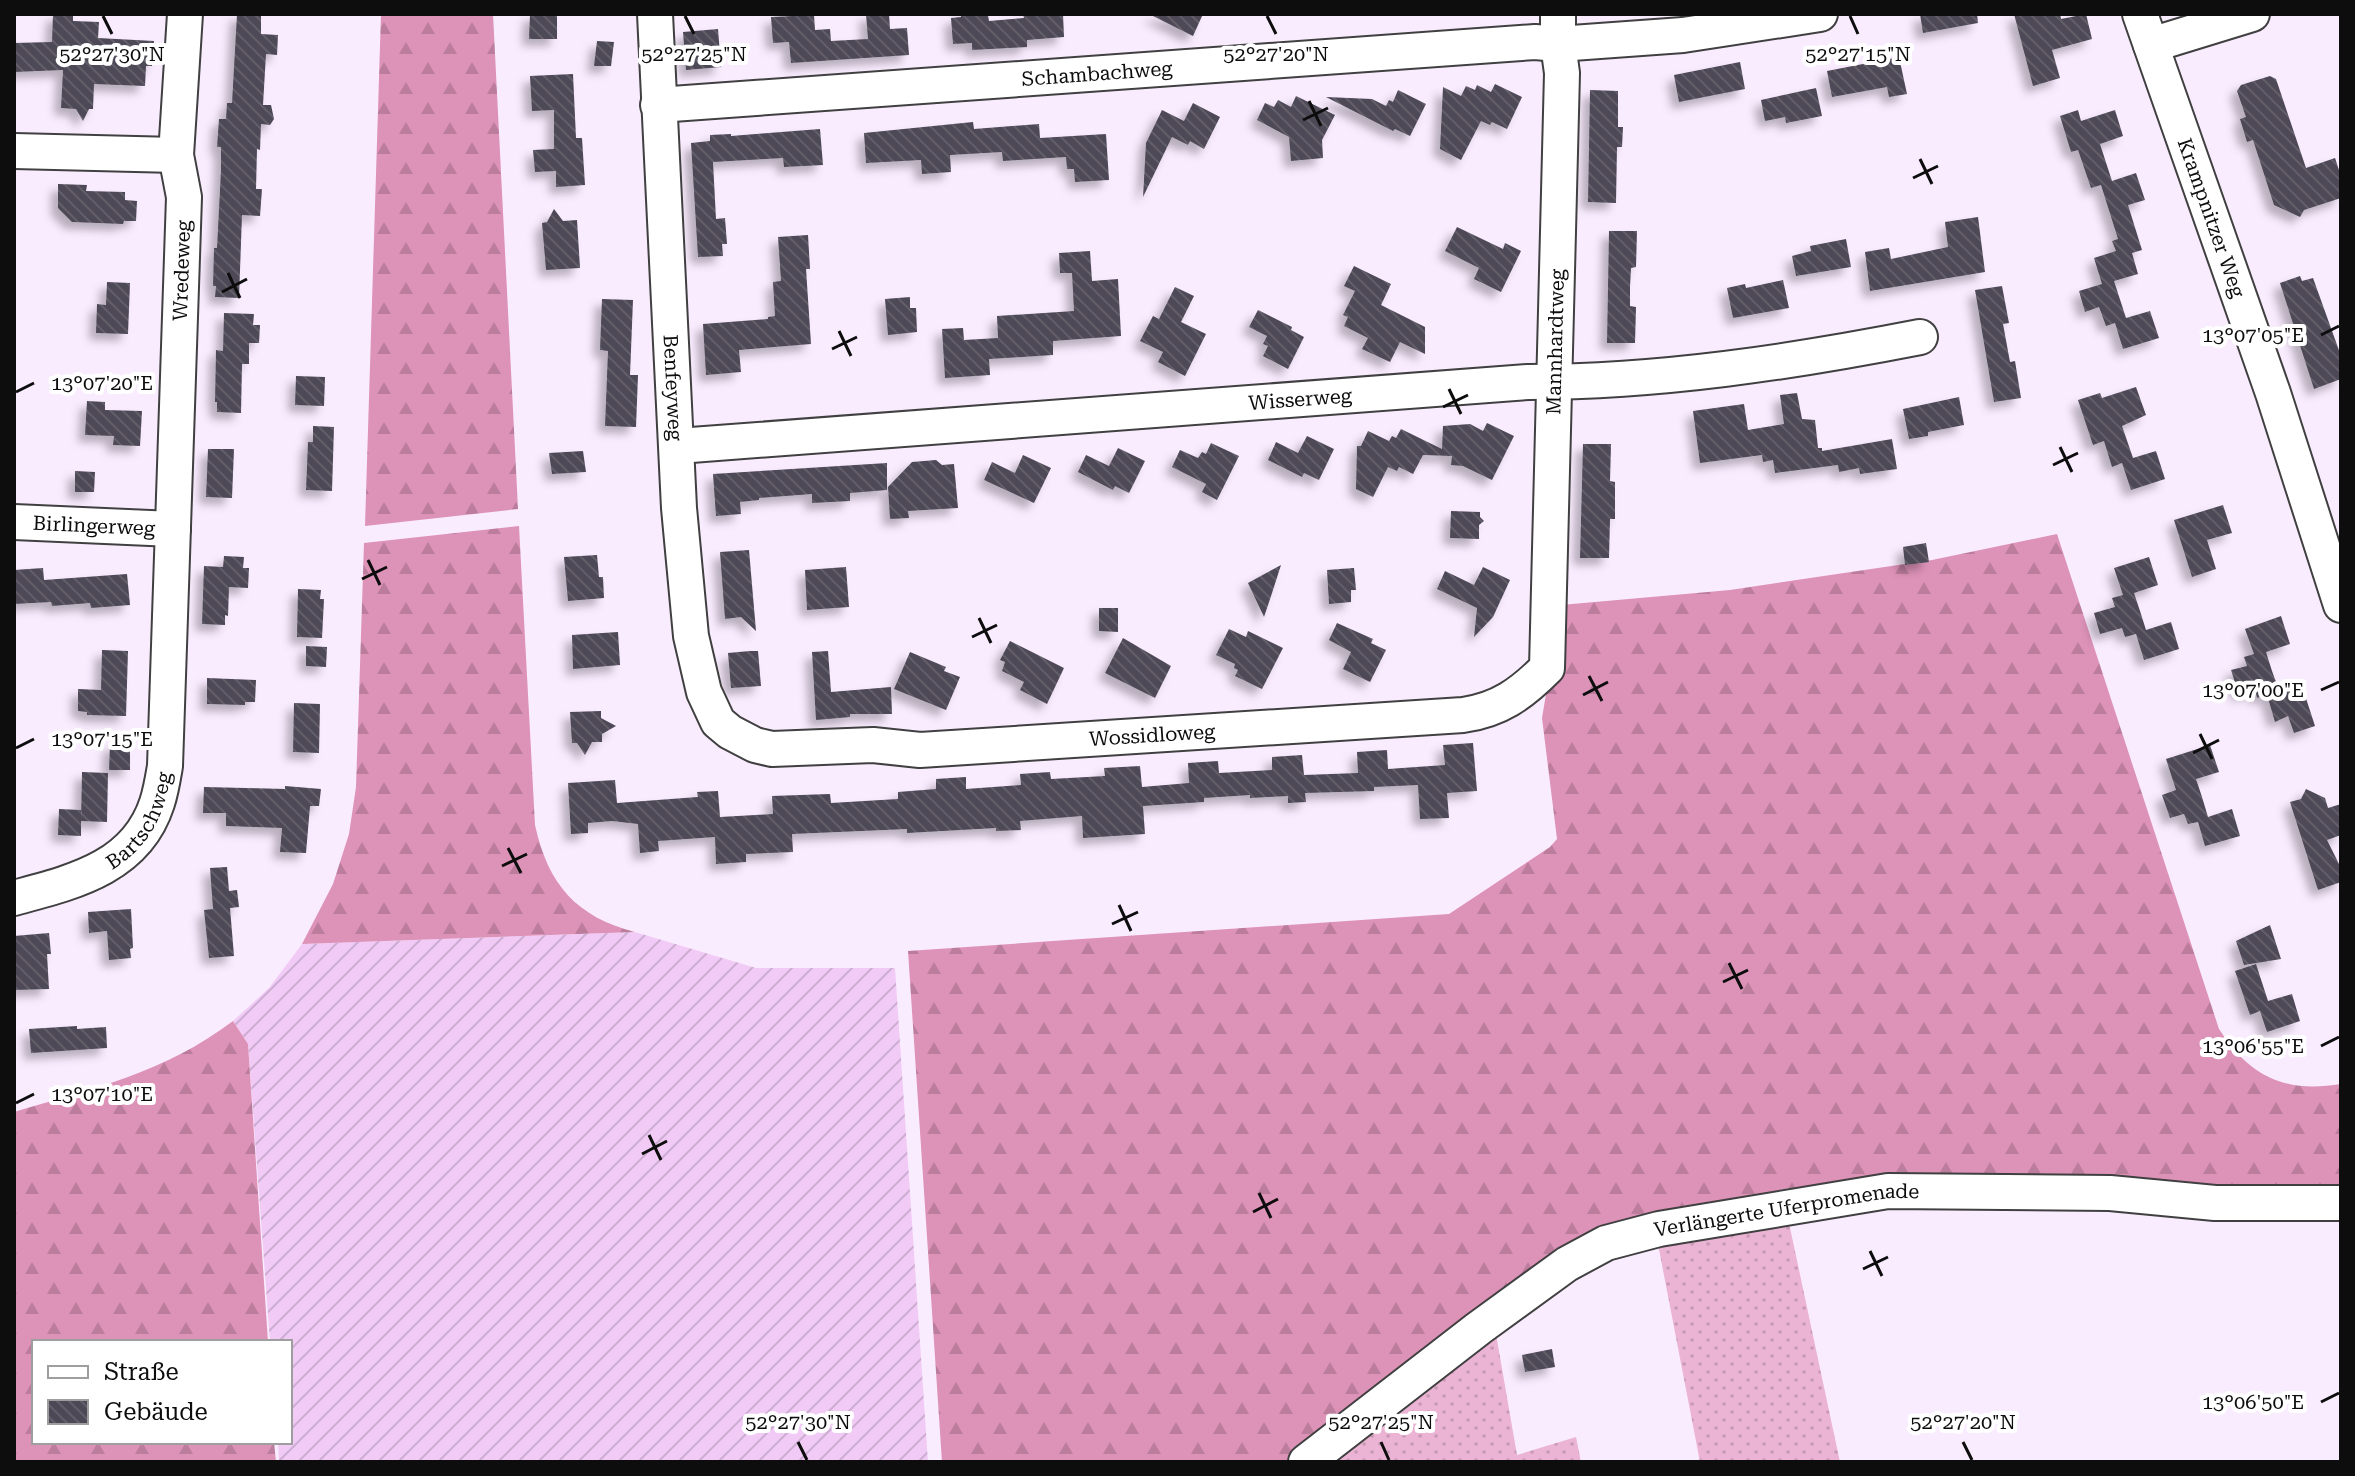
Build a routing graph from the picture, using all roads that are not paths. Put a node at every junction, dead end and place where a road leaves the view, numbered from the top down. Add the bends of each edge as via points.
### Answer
1 (185, 14) edge
2 (655, 14) edge
3 (1820, 14) edge
4 (2252, 14) edge
5 (1558, 29) edge
6 (2145, 30) edge
7 (658, 105) junction
8 (14, 151) edge
9 (176, 155) junction
10 (1920, 337) dead end
11 (1554, 382) junction
12 (678, 446) junction
13 (14, 522) edge
14 (173, 529) junction
15 (2341, 605) edge
16 (1547, 668) joint
17 (746, 741) joint
18 (14, 898) edge
19 (2341, 1203) edge
20 (1306, 1462) edge

1 - 9 street, Wredeweg
2 - 7 street, Benfeyweg
3 - 5 street, Schambachweg via 1683,35
4 - 6 street
5 - 7 street, Schambachweg via 1523,42
5 - 11 street, Mannhardtweg via 1562,73
6 - 15 street, Krampnitzer Weg via 2273,393
7 - 12 street, Benfeyweg
8 - 9 street
9 - 14 street, Wredeweg via 184,197
10 - 11 street, Wisserweg via 1754,365
11 - 12 street, Wisserweg
11 - 16 street, Mannhardtweg
12 - 17 street, Benfeyweg via 679,508 696,665 718,722
13 - 14 street, Birlingerweg
14 - 18 street, Bartschweg via 165,766 157,804 142,835 122,857 77,881
16 - 17 street, Wossidloweg via 1506,703 1463,715 920,750 873,745 772,749
19 - 20 street, Verlängerte Uferpromenade via 1888,1191 1659,1229 1606,1243 1567,1264

